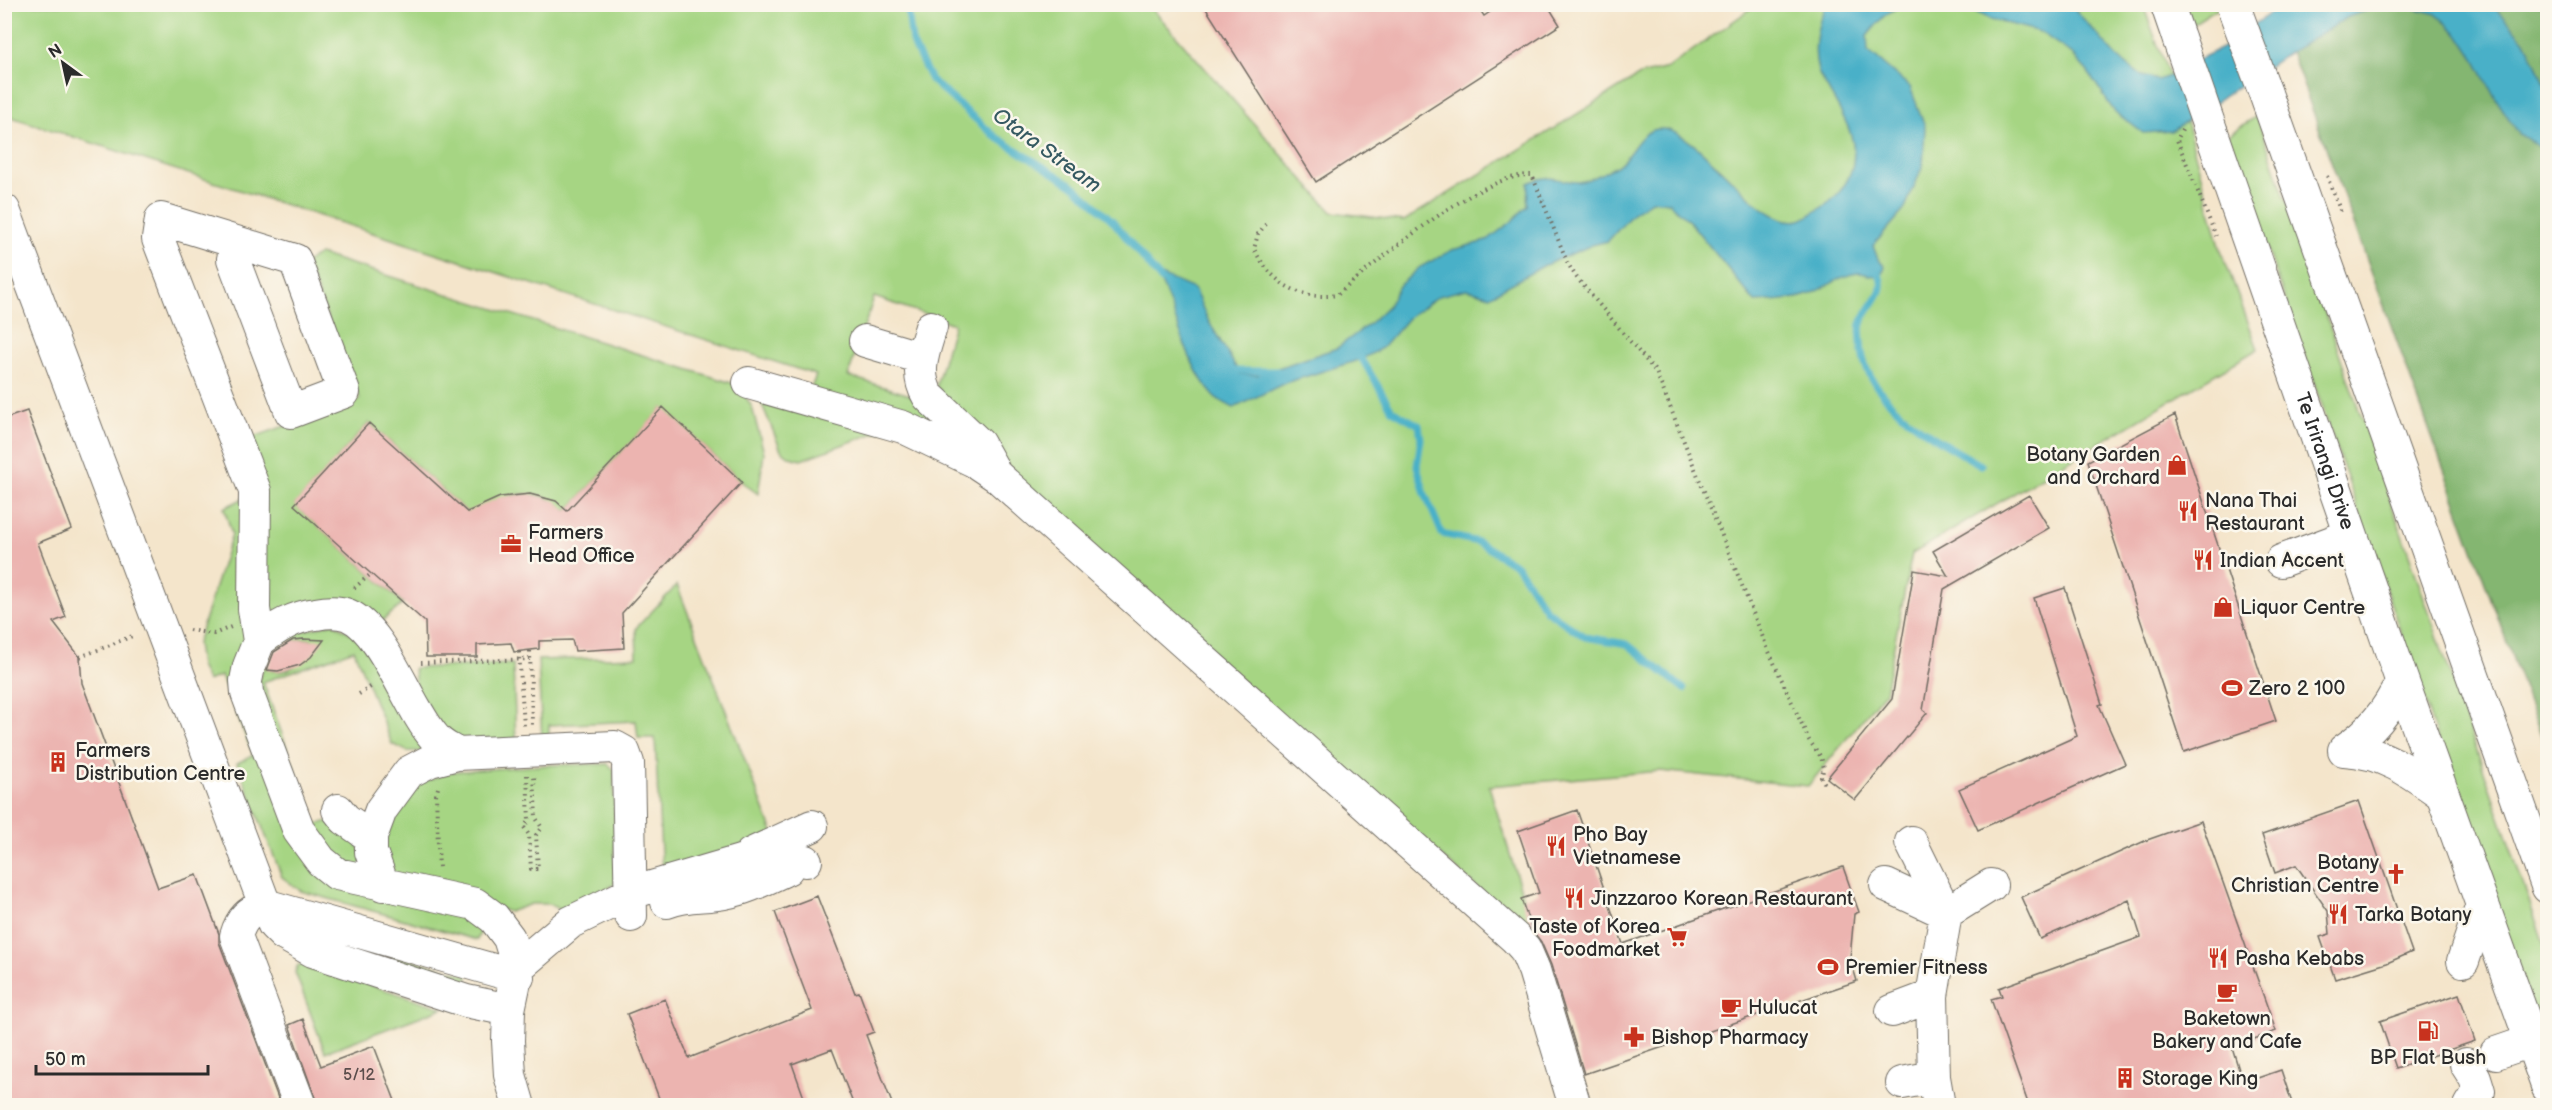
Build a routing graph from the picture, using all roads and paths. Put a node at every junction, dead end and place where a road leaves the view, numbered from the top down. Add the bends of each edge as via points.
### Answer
1 (2167, 4) edge
2 (2233, 5) edge
3 (4, 210) edge
4 (1266, 224) dead end
5 (238, 243) junction
6 (931, 327) dead end
7 (865, 341) dead end
8 (922, 358) junction
9 (749, 383) dead end
10 (998, 477) junction
11 (2351, 535) junction
12 (2281, 561) dead end
13 (259, 641) junction
14 (530, 659) dead end
15 (395, 673) junction
16 (2402, 681) junction
17 (359, 694) dead end
18 (452, 768) junction
19 (1825, 784) dead end
20 (2443, 795) junction
21 (338, 810) dead end
22 (812, 826) dead end
23 (371, 837) junction
24 (1911, 842) dead end
25 (740, 861) junction
26 (383, 885) junction
27 (1886, 885) dead end
28 (1991, 885) dead end
29 (2547, 887) edge
30 (447, 898) junction
31 (631, 904) junction
32 (265, 905) junction
33 (2482, 905) junction
34 (1946, 913) junction
35 (2463, 960) dead end
36 (518, 972) junction
37 (1932, 996) junction
38 (509, 1010) junction
39 (1892, 1011) dead end
40 (2531, 1041) junction
41 (2496, 1053) dead end
42 (2466, 1064) dead end
43 (1902, 1083) dead end
44 (1936, 1091) edge
45 (2546, 1092) edge
46 (300, 1106) edge
47 (519, 1106) edge
48 (1575, 1106) edge
49 (2470, 1106) edge

1 - 11 main road, Te Irirangi Drive, bridge
2 - 29 main road, bridge
3 - 32 street
4 - 19 path via 1254,249 1263,266 1300,294 1337,295 1410,234 1469,197 1514,176 1532,175 1577,278 1656,372 1766,645 1809,741 1821,757
5 - 5 street via 233,259 291,412 344,392 295,260
5 - 13 street via 161,219 158,239 255,491 254,609
6 - 8 street
7 - 8 street
8 - 10 street via 919,376 928,396 979,444
9 - 10 street via 903,427
10 - 48 street via 1515,938 1534,969
11 - 12 street
11 - 16 main road, Te Irirangi Drive
13 - 15 street via 279,624 307,615 348,615 381,648
13 - 26 street via 249,666 247,693 299,831 321,861 337,874
14 - 15 path via 412,664
15 - 17 path
15 - 18 street
16 - 20 main road, Te Irirangi Drive
16 - 20 street via 2390,707 2361,739 2344,750 2391,760
18 - 23 street via 430,760 409,772 381,810
18 - 30 path via 436,795 439,871
18 - 31 street via 603,747 621,748 628,763
20 - 33 main road, Te Irirangi Drive
21 - 23 street
22 - 25 street
23 - 26 street via 371,852
24 - 34 street
25 - 31 street
25 - 31 street via 782,856 797,865 723,894
26 - 30 street
27 - 34 street
28 - 34 street
30 - 36 street via 475,904 494,918 509,938
31 - 36 street
32 - 36 street
32 - 38 street via 283,934 313,951 466,1001
32 - 46 street via 249,912 240,922 236,936
33 - 35 street
33 - 40 main road, Te Irirangi Drive
34 - 37 street
36 - 38 street
37 - 39 street
37 - 44 street
38 - 47 street via 510,1075
40 - 41 street
40 - 45 main road, Te Irirangi Drive
42 - 49 street via 2479,1091
43 - 44 street

